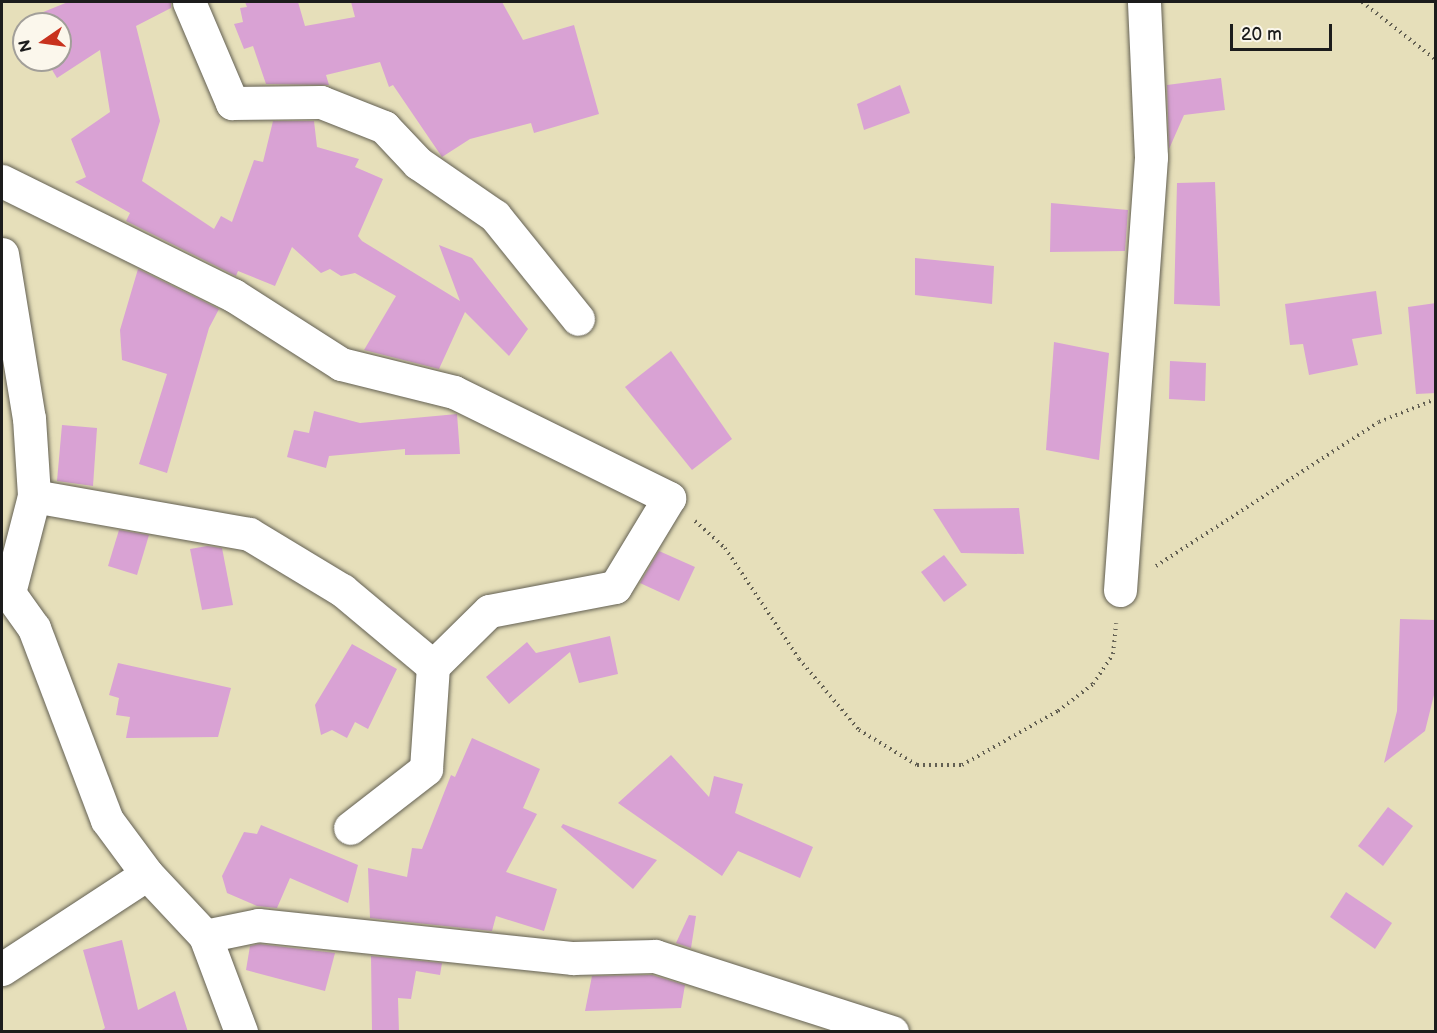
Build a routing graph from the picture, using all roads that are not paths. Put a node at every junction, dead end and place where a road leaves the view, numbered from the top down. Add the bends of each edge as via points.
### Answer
1 (189, 2) edge
2 (1144, 2) edge
3 (2, 181) edge
4 (2, 254) edge
5 (578, 319) dead end
6 (34, 496) junction
7 (1120, 590) road end
8 (5, 591) edge
9 (433, 666) junction
10 (350, 828) dead end
11 (147, 874) junction
12 (205, 936) junction
13 (2, 969) edge
14 (241, 1032) edge
15 (892, 1032) edge

1 - 5 street via 232,103 321,102 384,127 417,163 495,216
2 - 7 street via 1151,157
3 - 9 street via 232,295 341,364 454,392 669,498 615,587 489,611
4 - 6 street via 29,418
6 - 8 street
6 - 9 street via 249,534 342,590
8 - 11 street via 34,628 107,820
9 - 10 street via 426,769
11 - 12 street
11 - 13 street
12 - 14 street
12 - 15 street via 258,925 573,958 655,956

